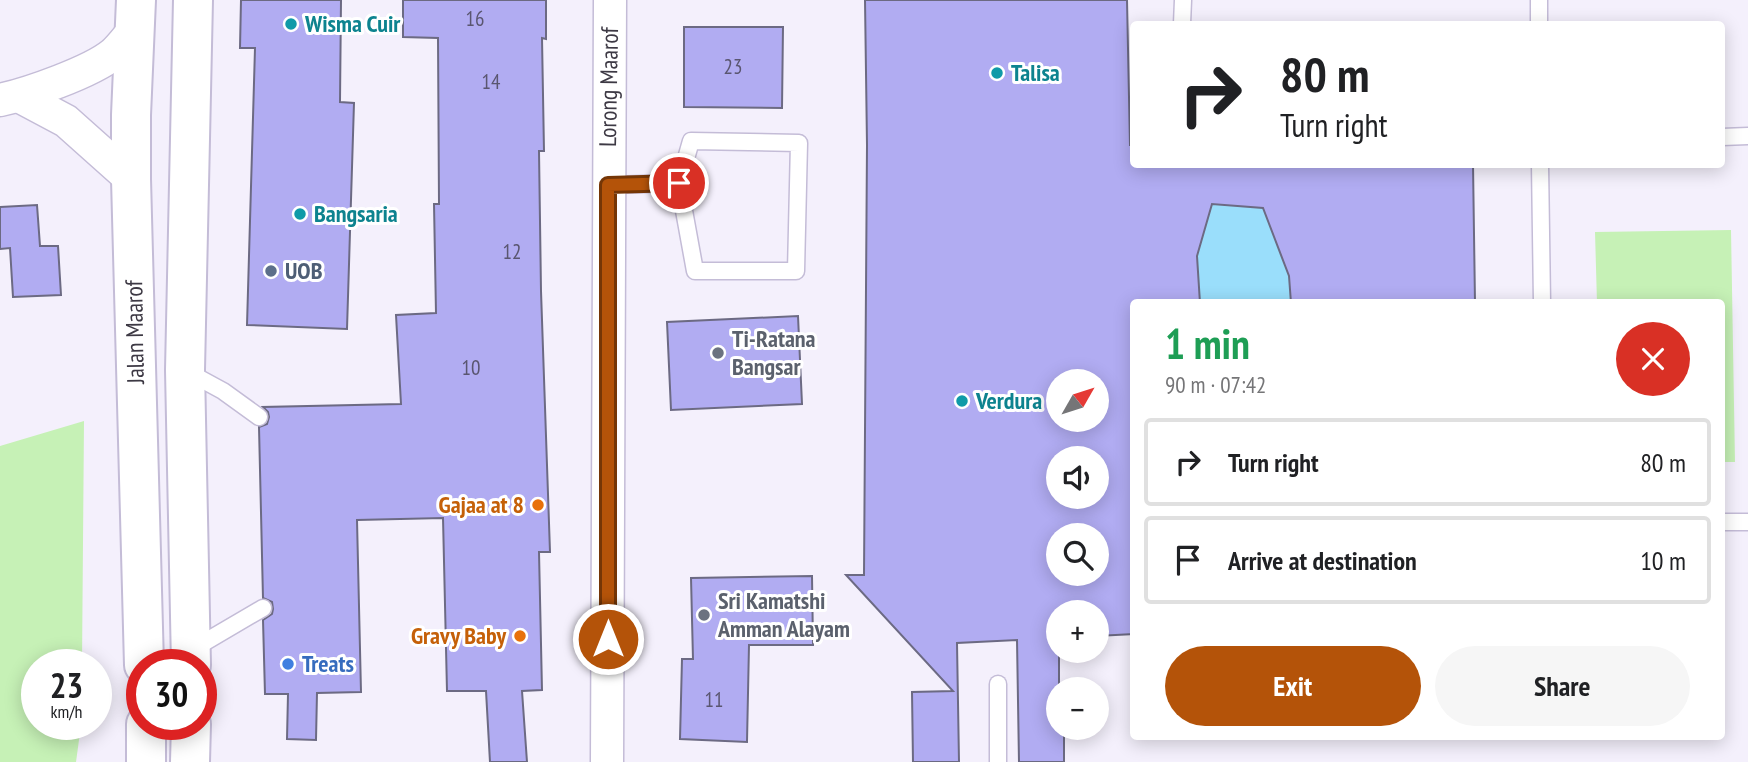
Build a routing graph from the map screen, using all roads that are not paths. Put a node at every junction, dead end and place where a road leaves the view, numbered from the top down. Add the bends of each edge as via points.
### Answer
1 (193, 0) edge
2 (610, 0) edge
3 (1183, 0) edge
4 (1539, 0) edge
5 (135, 14) edge
6 (1182, 21) edge
7 (1539, 21) edge
8 (9, 98) edge
9 (1725, 136) edge
10 (1748, 136) edge
11 (1540, 168) edge
12 (131, 179) junction
13 (679, 183) junction
14 (608, 185) junction
15 (1542, 299) edge
16 (185, 370) junction
17 (259, 417) dead end
18 (1725, 522) edge
19 (1748, 522) edge
20 (263, 608) dead end
21 (144, 649) edge
22 (191, 649) edge
23 (204, 649) edge
24 (998, 684) dead end
25 (191, 740) edge
26 (190, 762) edge
27 (607, 762) edge
28 (998, 762) edge

1 - 16 main road, Jalan Maarof
2 - 14 street, Lorong Maarof
3 - 6 lane
4 - 7 lane
5 - 8 street via 114,53 98,64
5 - 12 main road, Jalan Maarof
8 - 12 street via 66,121
9 - 10 lane
11 - 15 lane
12 - 21 main road, Jalan Maarof
13 - 13 lane via 695,271 796,271 799,143 691,141
13 - 14 lane
14 - 27 street, Lorong Maarof
16 - 17 lane
16 - 22 main road, Jalan Maarof
18 - 19 lane
20 - 23 lane
24 - 28 lane
25 - 26 main road

